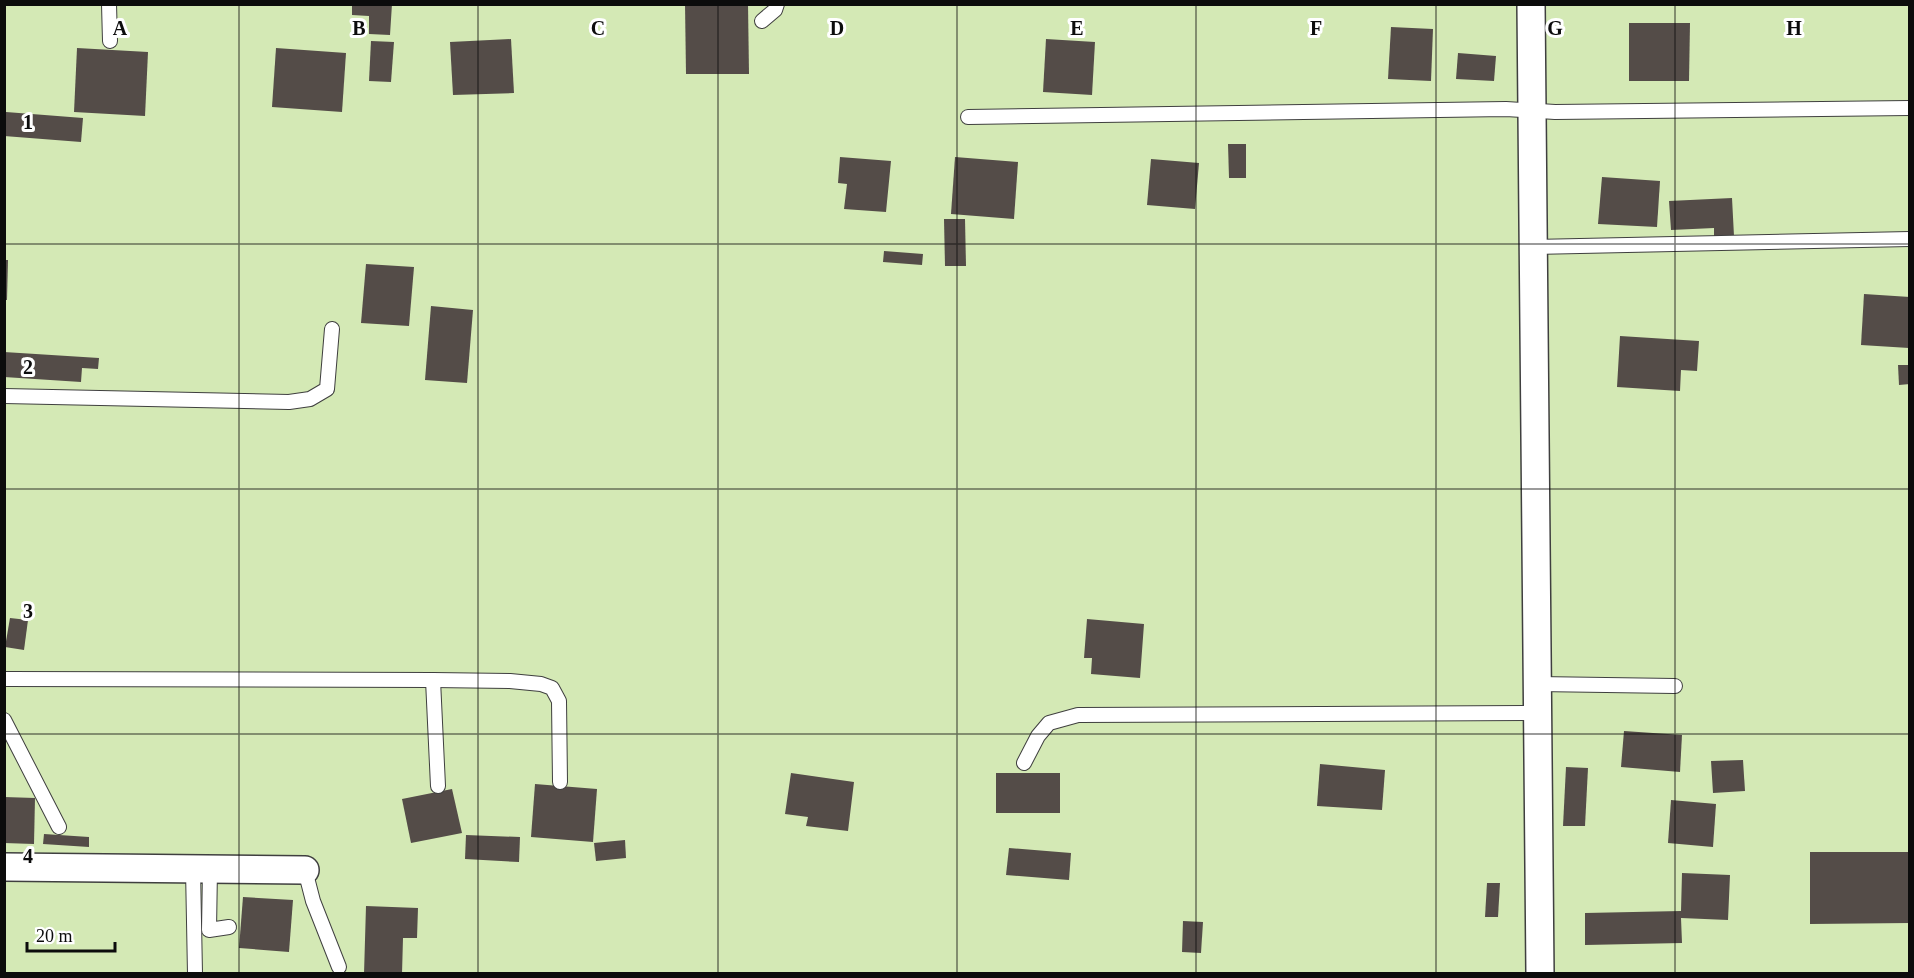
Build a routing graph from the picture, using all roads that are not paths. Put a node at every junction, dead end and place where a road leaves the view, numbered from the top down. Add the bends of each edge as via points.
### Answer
1 (109, 4) edge
2 (777, 4) edge
3 (1531, 4) edge
4 (762, 21) dead end
5 (110, 41) dead end
6 (1910, 108) edge
7 (1532, 110) junction
8 (968, 117) dead end
9 (1910, 239) edge
10 (1533, 248) junction
11 (332, 329) dead end
12 (4, 396) edge
13 (4, 679) edge
14 (433, 680) junction
15 (1537, 684) junction
16 (1675, 686) dead end
17 (1538, 713) junction
18 (4, 720) edge
19 (1024, 763) dead end
20 (560, 782) dead end
21 (438, 786) dead end
22 (59, 826) dead end
23 (4, 867) edge
24 (201, 869) junction
25 (305, 870) joint
26 (229, 927) dead end
27 (339, 967) dead end
28 (195, 974) edge
29 (1540, 974) edge

1 - 5 lane
2 - 4 lane
3 - 7 street
6 - 7 lane
7 - 8 lane
7 - 10 street
9 - 10 lane
10 - 15 street
11 - 12 lane via 327,389 310,399 289,402
13 - 14 lane
14 - 20 lane via 510,681 552,688 559,701
14 - 21 lane
15 - 16 lane
15 - 17 street
17 - 19 lane via 1078,715 1048,723
17 - 29 street
18 - 22 lane
23 - 24 street
24 - 25 street
24 - 26 lane via 209,930
24 - 28 lane
25 - 27 lane

